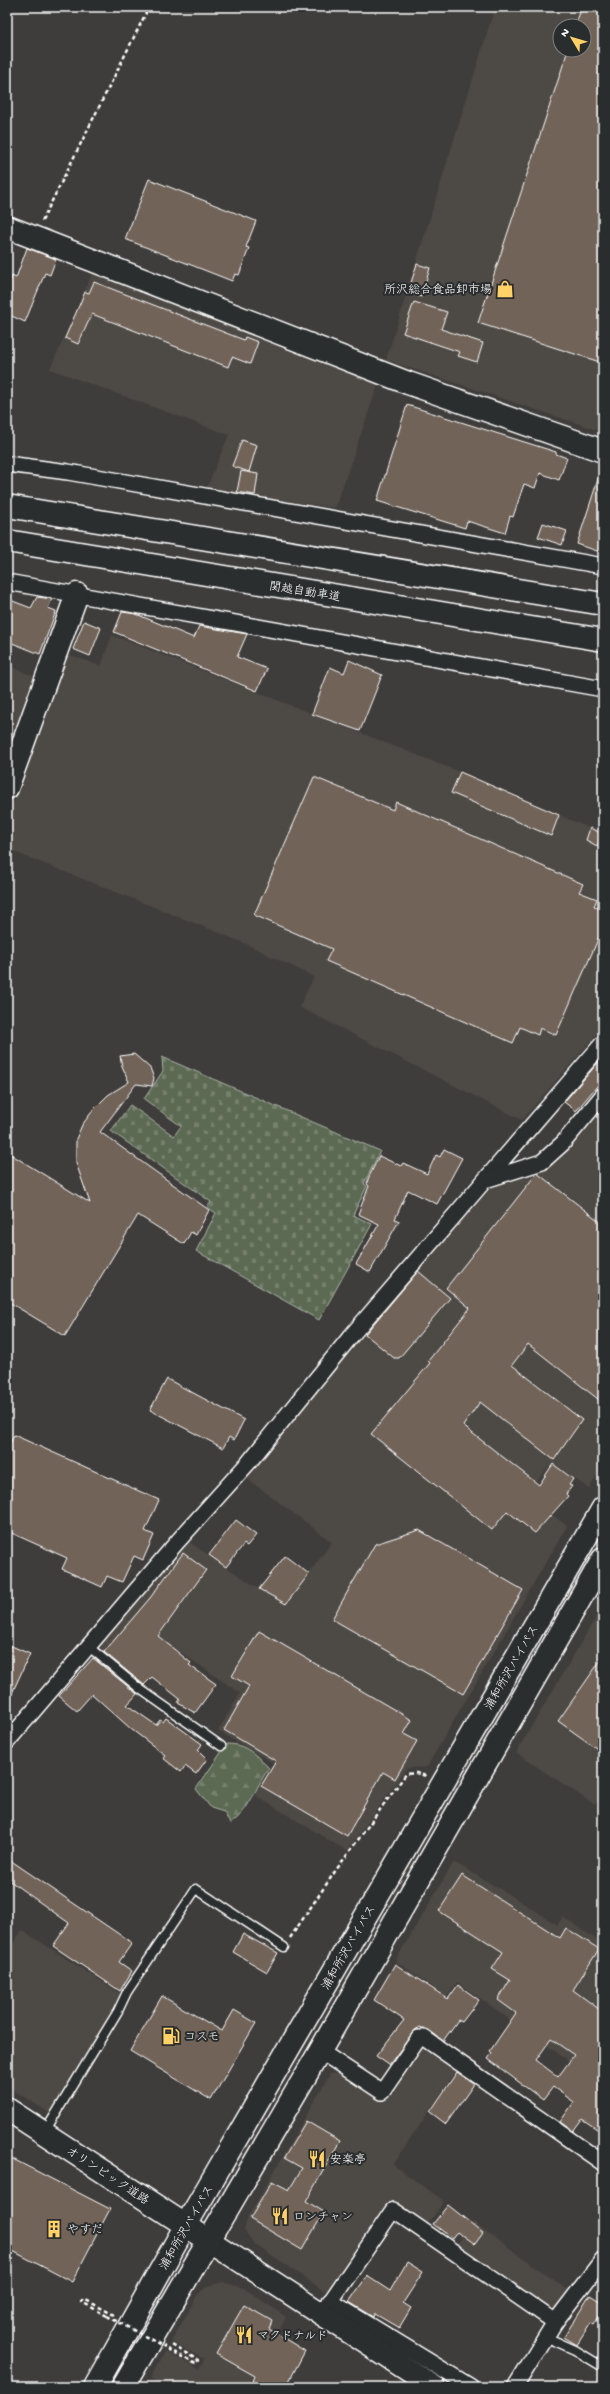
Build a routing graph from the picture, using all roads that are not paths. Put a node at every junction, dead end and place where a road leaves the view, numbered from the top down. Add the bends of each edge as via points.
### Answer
1 (7, 227) edge
2 (603, 451) edge
3 (7, 464) edge
4 (7, 506) edge
5 (7, 541) edge
6 (603, 566) edge
7 (7, 582) edge
8 (76, 594) junction
9 (603, 604) edge
10 (603, 640) edge
11 (603, 689) edge
12 (7, 788) edge
13 (603, 1043) edge
14 (603, 1095) edge
15 (485, 1180) junction
16 (603, 1508) edge
17 (602, 1564) edge
18 (89, 1647) junction
19 (7, 1742) edge
20 (221, 1746) dead end
21 (284, 1947) road end
22 (320, 2051) junction
23 (7, 2109) edge
24 (44, 2133) junction
25 (603, 2163) edge
26 (186, 2225) junction
27 (208, 2240) junction
28 (603, 2259) edge
29 (326, 2308) junction
30 (556, 2322) junction
31 (546, 2337) junction
32 (603, 2366) edge
33 (95, 2387) edge
34 (123, 2387) edge
35 (434, 2387) edge
36 (471, 2387) edge
37 (515, 2387) edge

1 - 2 main road via 408,383
3 - 6 street via 68,472
4 - 9 main road
5 - 10 main road, 関越自動車道
7 - 8 street
8 - 11 street
8 - 12 main road
13 - 15 street
14 - 15 street via 563,1143 542,1162
15 - 18 street via 249,1462 178,1541
16 - 26 main road, 浦和所沢バイパス
17 - 22 main road
18 - 19 street
18 - 20 lane via 140,1689
21 - 24 lane via 196,1889 127,1992
22 - 25 street via 382,2092 419,2038 424,2038
22 - 27 main road
23 - 24 main road, オリンピック道路
24 - 26 main road, オリンピック道路
26 - 27 main road, オリンピック道路
26 - 33 main road, 浦和所沢バイパス
27 - 29 main road, オリンピック道路
27 - 34 main road
28 - 30 street
29 - 30 street via 393,2210
29 - 35 main road, オリンピック道路
29 - 36 street
30 - 31 street
31 - 32 lane
31 - 37 street

